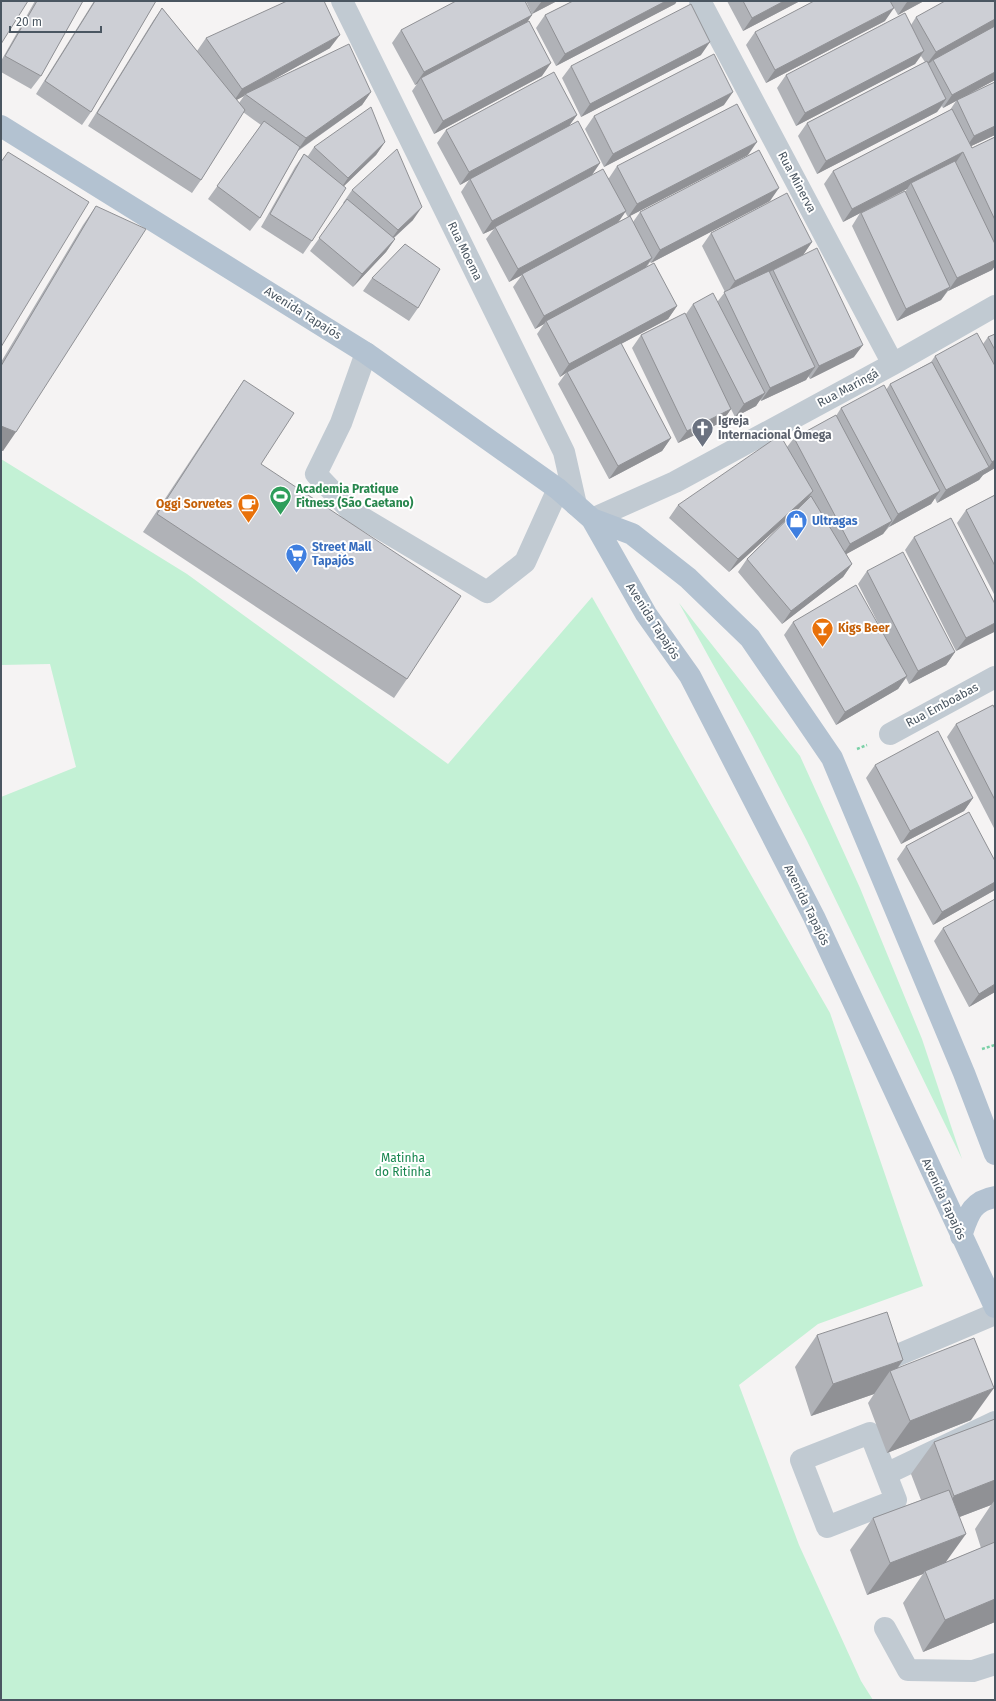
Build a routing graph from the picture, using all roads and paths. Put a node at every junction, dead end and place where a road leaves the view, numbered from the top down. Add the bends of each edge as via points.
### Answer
1 (342, 1) edge
2 (700, 1) edge
3 (1, 126) edge
4 (995, 306) edge
5 (366, 353) junction
6 (893, 364) junction
7 (558, 489) junction
8 (584, 512) junction
9 (995, 677) edge
10 (890, 734) joint
11 (833, 761) junction
12 (995, 1154) edge
13 (995, 1198) edge
14 (961, 1236) junction
15 (995, 1307) edge
16 (995, 1314) edge
17 (879, 1364) edge
18 (995, 1422) edge
19 (886, 1474) junction
20 (885, 1628) dead end
21 (995, 1664) edge

1 - 8 street, Rua Moema via 564,452
2 - 6 street, Rua Minerva
3 - 5 main road, Avenida Tapajós
4 - 6 street, Rua Maringá
5 - 7 main road, Avenida Tapajós
5 - 7 street via 341,423 316,474 351,511 487,592 525,562
6 - 8 street, Rua Maringá via 675,482
7 - 8 main road, Avenida Tapajós
8 - 11 main road, Avenida Tapajós via 632,534 688,578 750,638
8 - 14 main road, Avenida Tapajós via 646,614 690,676 814,917
9 - 10 street, Rua Emboabas
10 - 11 path
11 - 12 main road, Avenida Tapajós via 964,1073
13 - 14 main road via 975,1205
14 - 15 main road, Avenida Tapajós
16 - 17 street
18 - 19 street
19 - 19 street via 870,1433 801,1460 827,1527 896,1500
20 - 21 street via 908,1670 973,1671

